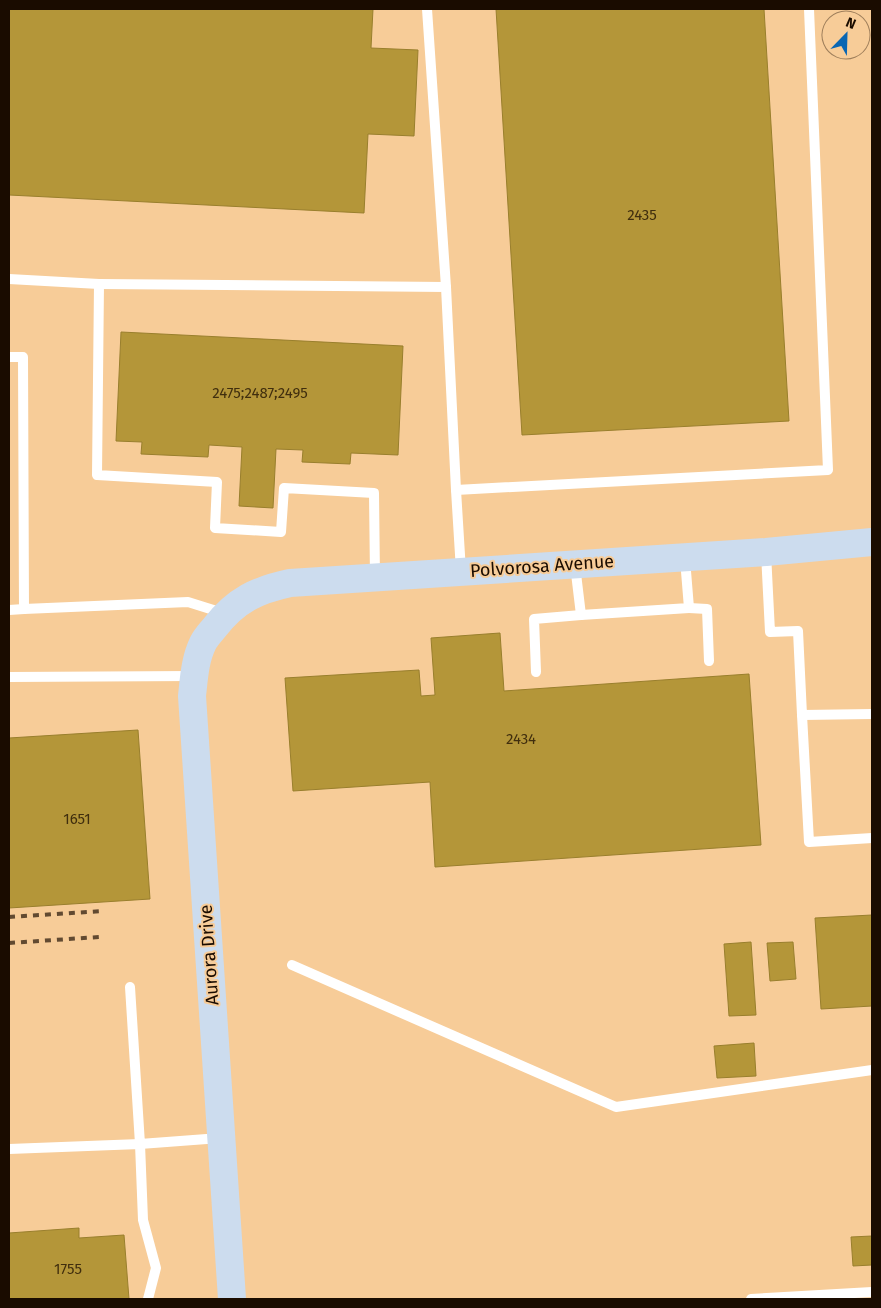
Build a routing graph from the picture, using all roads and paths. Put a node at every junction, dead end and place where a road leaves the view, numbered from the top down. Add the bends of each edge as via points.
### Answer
1 (427, 9) edge
2 (809, 9) edge
3 (9, 279) edge
4 (98, 284) junction
5 (446, 287) junction
6 (9, 357) edge
7 (456, 490) junction
8 (872, 542) edge
9 (766, 552) junction
10 (685, 557) junction
11 (575, 564) junction
12 (460, 572) junction
13 (375, 577) junction
14 (689, 608) junction
15 (24, 609) junction
16 (9, 610) edge
17 (225, 616) junction
18 (581, 616) junction
19 (709, 661) dead end
20 (536, 672) dead end
21 (194, 676) junction
22 (9, 677) edge
23 (872, 714) edge
24 (802, 715) junction
25 (872, 838) edge
26 (292, 964) dead end
27 (130, 987) dead end
28 (872, 1070) edge
29 (221, 1138) junction
30 (140, 1144) junction
31 (9, 1149) edge
32 (872, 1292) edge
33 (148, 1299) edge
34 (232, 1299) edge
35 (751, 1299) edge

1 - 5 lane
2 - 7 lane via 828,470
3 - 4 lane
4 - 5 lane
4 - 13 lane via 97,475 216,482 215,528 281,532 284,488 374,493
5 - 7 lane
6 - 15 lane via 23,357
7 - 12 lane
8 - 9 street, Polvorosa Avenue
9 - 10 street, Polvorosa Avenue
9 - 24 lane via 770,632 798,631
10 - 11 street, Polvorosa Avenue
10 - 14 lane
11 - 12 street, Polvorosa Avenue
11 - 18 lane
12 - 13 street, Polvorosa Avenue
13 - 17 street, Polvorosa Avenue via 290,583 266,588 242,600
14 - 18 lane
14 - 19 lane via 707,609
15 - 16 lane
15 - 17 lane via 188,602
17 - 21 street, Aurora Drive via 203,642
18 - 20 lane via 534,619
21 - 22 lane
21 - 29 street, Aurora Drive via 192,696
23 - 24 lane
24 - 25 lane via 809,842
26 - 28 lane via 616,1107
27 - 30 lane
29 - 30 lane
29 - 34 street, Aurora Drive
30 - 31 lane
30 - 33 lane via 143,1220 156,1268
32 - 35 lane

